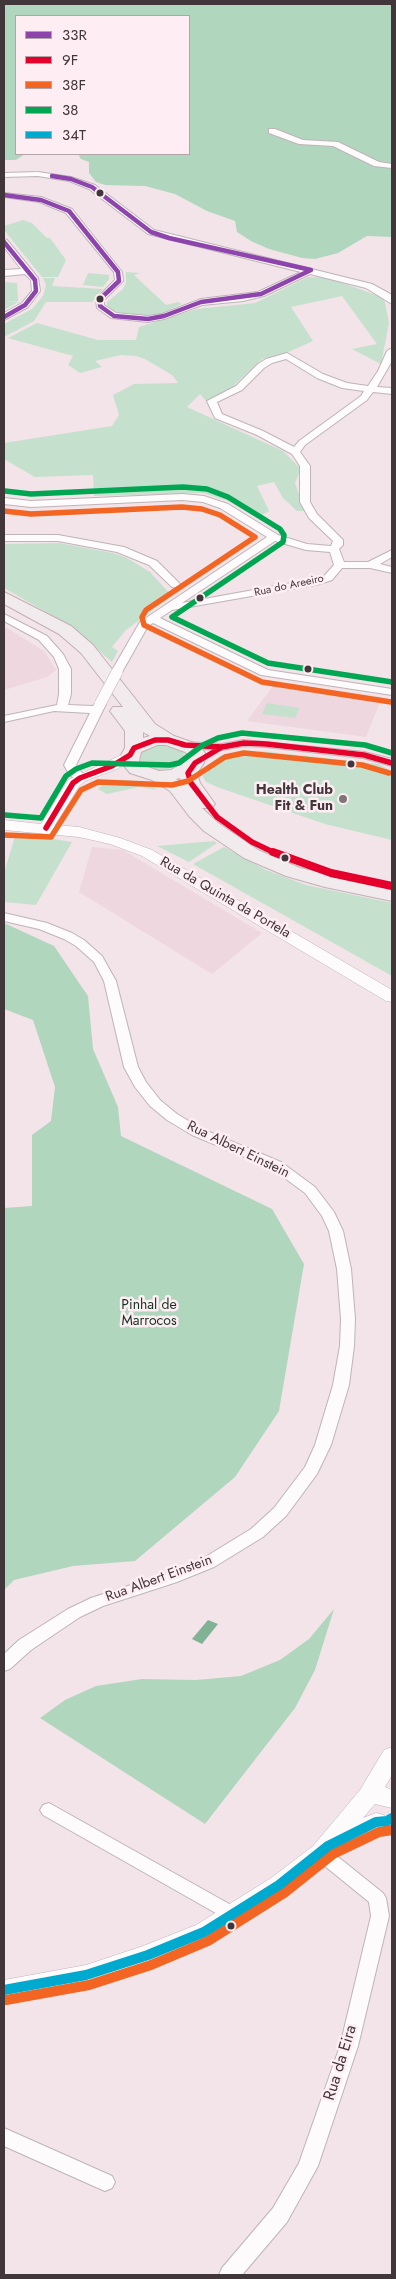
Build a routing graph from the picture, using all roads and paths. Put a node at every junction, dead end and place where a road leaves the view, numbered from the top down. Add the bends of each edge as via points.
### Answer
1 (272, 131) dead end
2 (392, 166) edge
3 (4, 175) edge
4 (4, 195) edge
5 (4, 242) edge
6 (312, 270) junction
7 (27, 271) junction
8 (4, 273) edge
9 (392, 301) edge
10 (4, 317) edge
11 (392, 351) edge
12 (371, 390) junction
13 (392, 391) edge
14 (295, 452) junction
15 (4, 501) edge
16 (274, 537) junction
17 (4, 538) edge
18 (334, 549) junction
19 (392, 553) edge
20 (339, 564) junction
21 (370, 565) junction
22 (392, 570) edge
23 (176, 585) dead end
24 (4, 597) edge
25 (168, 607) junction
26 (4, 608) edge
27 (4, 617) edge
28 (152, 618) junction
29 (392, 692) edge
30 (99, 707) junction
31 (62, 708) junction
32 (5, 720) edge
33 (177, 742) junction
34 (222, 747) junction
35 (132, 752) junction
36 (392, 753) edge
37 (364, 755) junction
38 (392, 763) edge
39 (194, 765) junction
40 (96, 772) junction
41 (152, 774) junction
42 (80, 778) junction
43 (4, 825) edge
44 (46, 828) junction
45 (392, 886) edge
46 (392, 895) edge
47 (4, 916) edge
48 (392, 997) edge
49 (4, 1664) edge
50 (392, 1756) edge
51 (392, 1799) edge
52 (365, 1801) junction
53 (49, 1810) dead end
54 (384, 1820) edge
55 (324, 1849) junction
56 (234, 1915) junction
57 (4, 1990) edge
58 (4, 2137) edge
59 (105, 2182) dead end
60 (228, 2275) edge

1 - 2 street via 302,142 335,144 377,164
3 - 6 street via 38,174 71,179 92,187 151,232
4 - 6 street via 41,200 69,211 118,272 119,281 100,299 100,306 114,316 148,319 201,302 244,298 261,294
5 - 7 street
6 - 9 street via 369,286
7 - 8 street
7 - 10 street via 35,280 36,291 25,305
11 - 12 street
12 - 13 street
12 - 14 street via 302,443
12 - 14 street via 345,386 320,376 287,356 260,366 239,388 212,401 218,416
14 - 18 street, Rua do Areeiro via 305,466 305,502 312,516 338,540
15 - 16 street via 32,504 182,497 204,499 224,506
16 - 18 street via 306,548
16 - 25 street
17 - 23 street via 58,538 120,549 152,563
18 - 20 street, Rua do Areeiro
19 - 21 street
20 - 21 street
20 - 25 street, Rua do Areeiro via 328,578 316,582
21 - 22 street
24 - 33 main road via 65,630 87,648 149,728
25 - 28 street
26 - 35 main road via 46,630 75,652 134,731
27 - 31 street via 43,638 60,656 65,669
28 - 29 street via 265,672
28 - 30 street, bridge via 139,630
30 - 31 street
30 - 42 street via 70,765
31 - 32 street
33 - 34 street
33 - 35 main road via 149,742
33 - 39 main road via 196,753
34 - 37 street via 266,744
34 - 39 street
35 - 40 street
35 - 41 main road via 130,762
36 - 37 street
37 - 38 street
39 - 41 main road via 171,775
39 - 45 main road via 188,773 191,783 213,812 252,842 303,865
40 - 41 street
40 - 42 street
41 - 46 main road via 176,787 211,827 252,854 293,872
42 - 44 street via 67,791
43 - 44 street, Rua da Quinta da Portela
44 - 48 street, Rua da Quinta da Portela via 96,836 147,853
47 - 49 street, Rua Albert Einstein via 68,936 98,959 110,981 131,1067 155,1103 197,1132 276,1165 310,1190 329,1215 340,1248 348,1319 341,1385 323,1445 311,1470 280,1512 249,1538 208,1563 74,1613 25,1645
50 - 52 street
51 - 52 street via 379,1794
52 - 54 street via 366,1818
52 - 55 street
53 - 56 street
54 - 55 street
55 - 56 street
55 - 60 street, Rua da Eira via 377,1898 380,1916 349,2046 308,2166 280,2215
56 - 57 street via 204,1932 148,1955 86,1975
58 - 59 street

